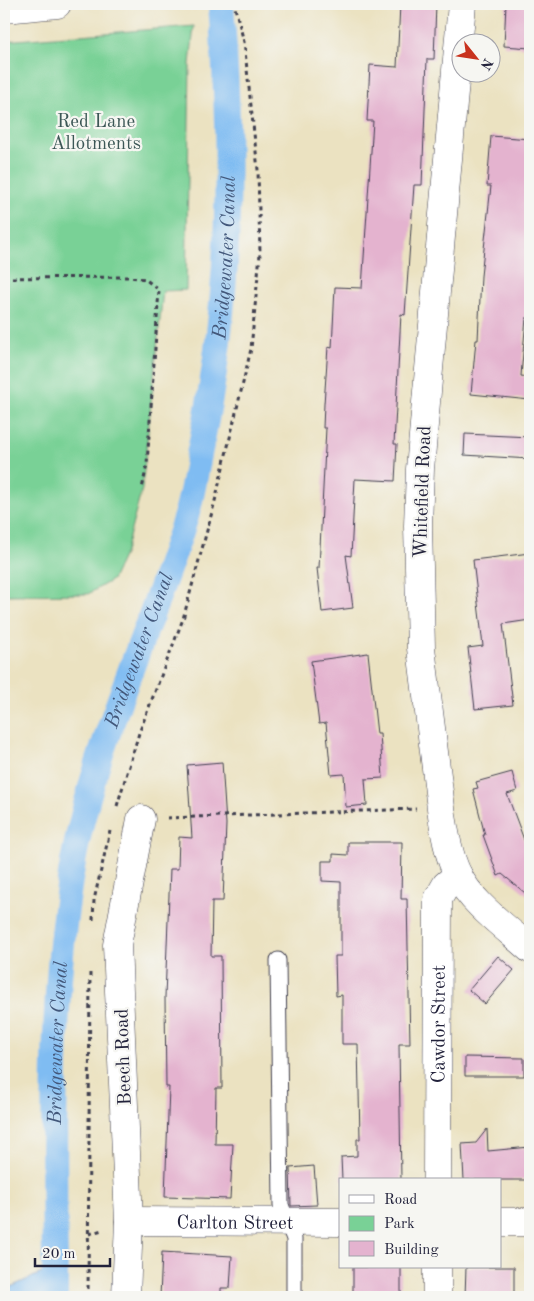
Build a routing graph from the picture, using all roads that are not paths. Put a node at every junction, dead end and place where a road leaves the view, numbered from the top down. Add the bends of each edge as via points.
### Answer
1 (58, 4) edge
2 (462, 4) edge
3 (4, 9) edge
4 (141, 819) road end
5 (458, 875) junction
6 (530, 949) edge
7 (278, 960) dead end
8 (437, 1178) edge
9 (129, 1221) junction
10 (287, 1222) junction
11 (339, 1222) edge
12 (502, 1222) edge
13 (530, 1222) edge
14 (437, 1268) edge
15 (126, 1297) edge
16 (294, 1297) edge
17 (437, 1297) edge

1 - 3 street
2 - 5 street, Whitefield Road via 420,469 418,526 421,648 445,835
4 - 9 street, Beech Road via 117,946
5 - 6 street, Whitefield Road via 477,900
5 - 8 street, Cawdor Street via 446,885 438,899
7 - 10 lane via 281,1205
9 - 10 street, Carlton Street
9 - 15 street, Beech Road
10 - 11 street, Carlton Street
10 - 16 lane via 294,1239
12 - 13 street
14 - 17 street

